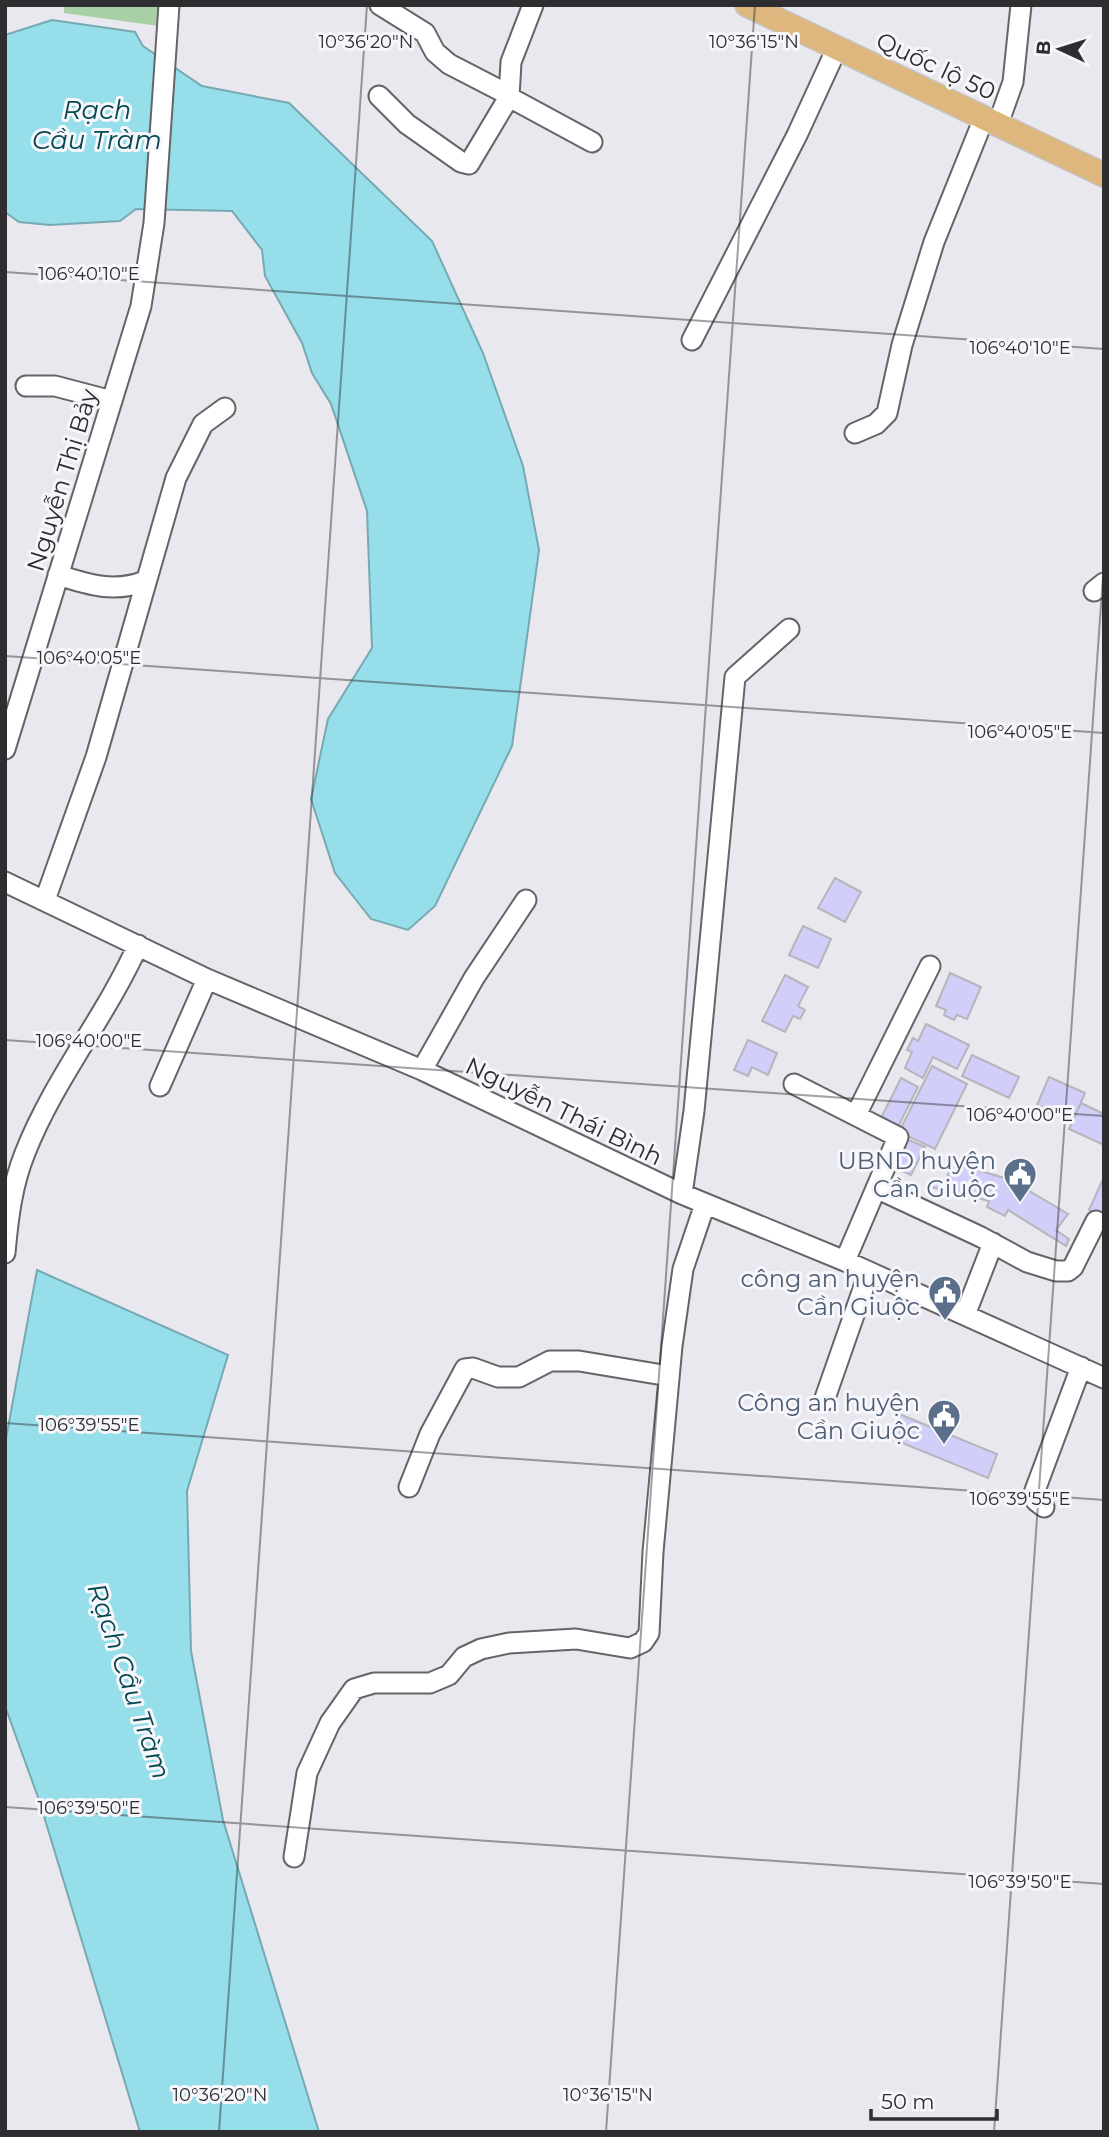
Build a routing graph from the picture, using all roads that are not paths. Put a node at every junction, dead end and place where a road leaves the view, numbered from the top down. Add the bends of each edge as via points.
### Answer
1 (169, 5) edge
2 (380, 5) edge
3 (533, 5) edge
4 (747, 5) edge
5 (1021, 5) edge
6 (837, 48) junction
7 (379, 96) dead end
8 (509, 96) junction
9 (991, 121) junction
10 (592, 142) dead end
11 (1104, 174) edge
12 (692, 340) dead end
13 (26, 386) dead end
14 (112, 401) junction
15 (225, 408) dead end
16 (855, 433) dead end
17 (58, 575) junction
18 (145, 582) junction
19 (789, 629) dead end
20 (5, 749) edge
21 (5, 882) edge
22 (45, 900) junction
23 (526, 900) dead end
24 (138, 945) junction
25 (930, 966) dead end
26 (207, 979) junction
27 (422, 1070) junction
28 (794, 1084) dead end
29 (160, 1086) dead end
30 (856, 1115) junction
31 (876, 1188) junction
32 (9, 1193) edge
33 (682, 1194) junction
34 (705, 1204) junction
35 (1096, 1221) dead end
36 (993, 1243) junction
37 (5, 1253) edge
38 (845, 1262) junction
39 (869, 1272) junction
40 (965, 1315) junction
41 (1081, 1367) junction
42 (669, 1376) junction
43 (1104, 1378) edge
44 (824, 1401) dead end
45 (409, 1487) dead end
46 (1044, 1507) dead end
47 (294, 1857) dead end

1 - 14 street, Nguyễn Thị Bảy via 154,222 141,306
2 - 8 street via 425,33 435,52 449,64
3 - 8 street via 511,62
4 - 6 main road, Quốc lộ 50
5 - 9 street via 1013,82
6 - 9 main road, Quốc lộ 50
6 - 12 street
7 - 8 street via 407,124 466,164 472,162
8 - 10 street
9 - 11 main road, Quốc lộ 50
9 - 16 street via 934,242 902,345 887,413
13 - 14 street via 55,386
14 - 17 street, Nguyễn Thị Bảy
15 - 18 street via 203,424 190,446
17 - 18 street via 106,588 126,589
17 - 20 street, Nguyễn Thị Bảy
18 - 22 street via 96,757
19 - 33 street via 735,677 696,1098
21 - 22 street, Nguyễn Thái Bình
22 - 24 street, Nguyễn Thái Bình
23 - 27 street via 474,978
24 - 26 street, Nguyễn Thái Bình
24 - 32 street via 36,1126
25 - 30 street
26 - 27 street, Nguyễn Thái Bình
26 - 29 street
27 - 33 street, Nguyễn Thái Bình
28 - 30 street
30 - 31 street via 898,1137
31 - 36 street
31 - 38 street
32 - 37 street
33 - 34 street, Nguyễn Thái Bình
34 - 38 street, Nguyễn Thái Bình
34 - 42 street via 683,1269
35 - 36 street via 1068,1271 1027,1262
36 - 40 street
38 - 39 street, Nguyễn Thái Bình
39 - 40 street, Nguyễn Thái Bình
39 - 44 street
40 - 41 street, Nguyễn Thái Bình
41 - 43 street, Nguyễn Thái Bình
41 - 46 street via 1038,1480 1036,1501
42 - 45 street via 579,1361 550,1361 519,1377 465,1369 430,1434
42 - 47 street via 649,1633 643,1642 631,1648 576,1639 509,1643 464,1657 449,1675 430,1684 374,1683 354,1689 330,1723 307,1773

